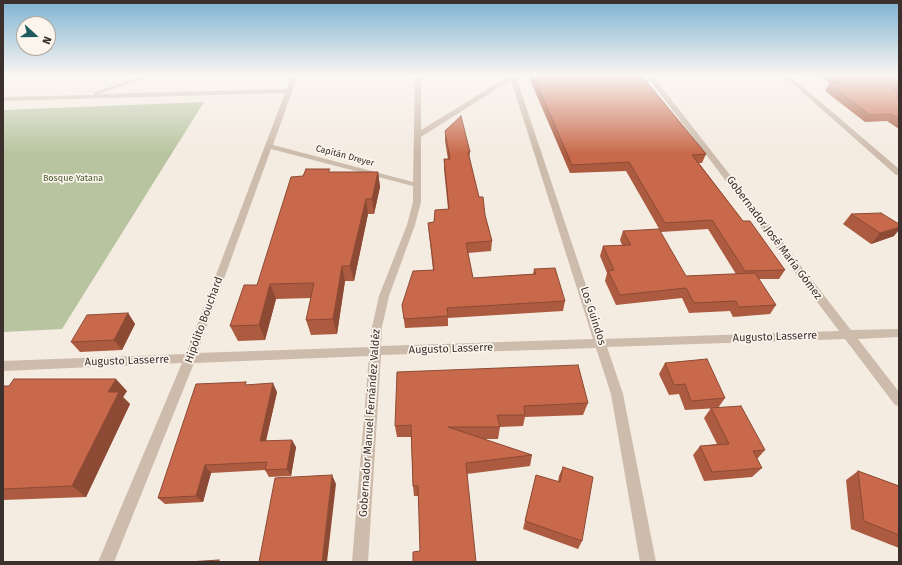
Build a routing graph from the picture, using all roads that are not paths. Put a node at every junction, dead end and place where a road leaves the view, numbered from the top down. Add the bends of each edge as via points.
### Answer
1 (284, 101) edge
2 (418, 101) edge
3 (472, 101) edge
4 (523, 101) edge
5 (669, 101) edge
6 (816, 101) edge
7 (417, 136) junction
8 (268, 146) junction
9 (899, 173) edge
10 (417, 185) junction
11 (847, 334) junction
12 (899, 334) edge
13 (602, 344) junction
14 (374, 351) junction
15 (190, 358) junction
16 (3, 366) edge
17 (899, 401) edge
18 (106, 562) edge
19 (360, 562) edge
20 (648, 562) edge

1 - 8 street, Hipólito Bouchard
2 - 7 street, Gobernador Manuel Fernández Valdéz
3 - 7 street
4 - 13 street, Los Guindos
5 - 11 street, Gobernador José María Gómez
6 - 9 street
7 - 10 street, Gobernador Manuel Fernández Valdéz
8 - 10 street, Capitán Dreyer
8 - 15 street, Hipólito Bouchard
10 - 14 street, Gobernador Manuel Fernández Valdéz via 417,202 384,296
11 - 12 street, Augusto Lasserre
11 - 13 street, Augusto Lasserre
11 - 17 street, Gobernador José María Gómez
13 - 14 street, Augusto Lasserre
13 - 20 street, Los Guindos via 617,394
14 - 15 street, Augusto Lasserre
14 - 19 street, Gobernador Manuel Fernández Valdéz
15 - 16 street, Augusto Lasserre
15 - 18 street, Hipólito Bouchard

